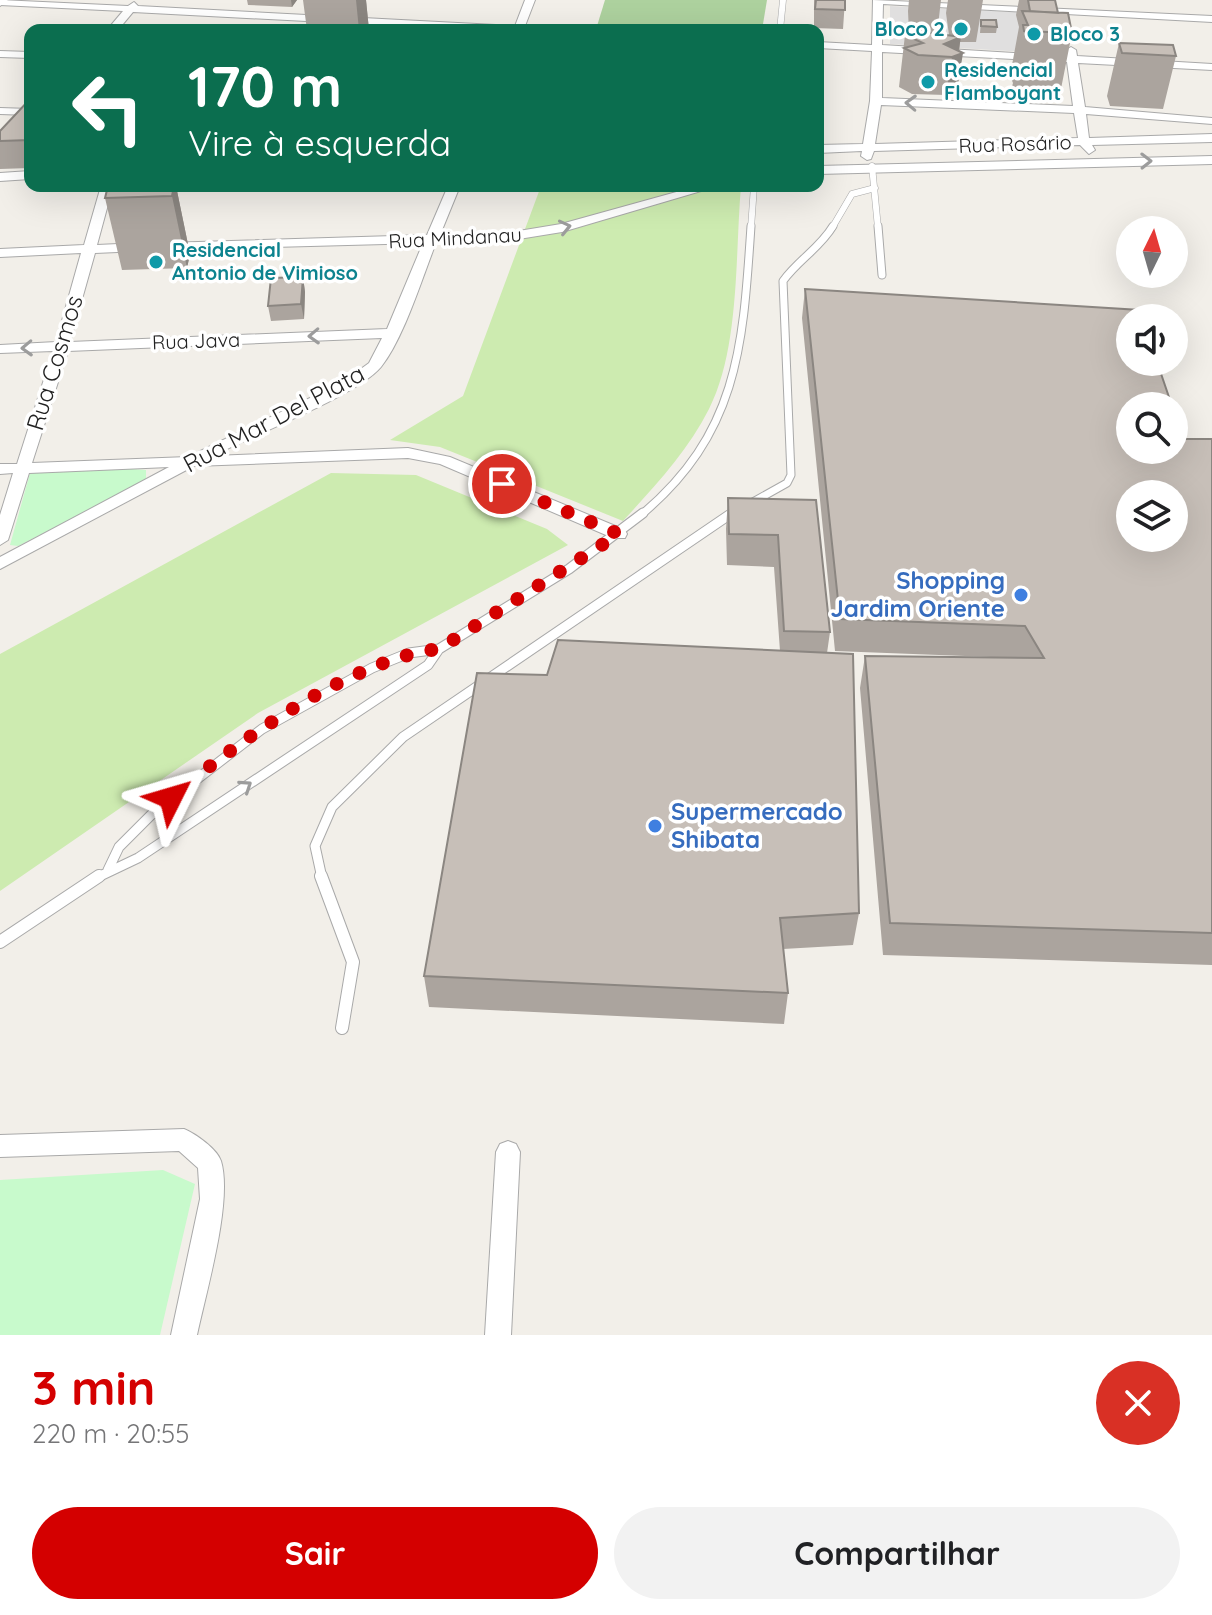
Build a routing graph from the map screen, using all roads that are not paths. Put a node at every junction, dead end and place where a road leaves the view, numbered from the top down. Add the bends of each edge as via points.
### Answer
1 (138, 0) edge
2 (530, 0) edge
3 (783, 0) edge
4 (878, 0) edge
5 (1, 1) edge
6 (129, 10) junction
7 (315, 14) junction
8 (1066, 17) edge
9 (1212, 19) edge
10 (117, 24) edge
11 (309, 24) edge
12 (442, 24) edge
13 (520, 24) edge
14 (781, 24) edge
15 (824, 45) edge
16 (875, 48) junction
17 (0, 54) edge
18 (24, 55) edge
19 (1073, 59) junction
20 (1212, 67) edge
21 (876, 101) junction
22 (1079, 110) junction
23 (0, 111) edge
24 (24, 112) edge
25 (1212, 121) edge
26 (1212, 138) edge
27 (1084, 142) junction
28 (871, 147) junction
29 (824, 149) edge
30 (1212, 160) edge
31 (1097, 162) junction
32 (872, 166) junction
33 (851, 168) junction
34 (824, 170) edge
35 (24, 175) edge
36 (0, 177) edge
37 (875, 188) junction
38 (105, 192) edge
39 (452, 192) edge
40 (691, 192) edge
41 (753, 192) edge
42 (432, 241) junction
43 (89, 248) junction
44 (0, 253) edge
45 (882, 275) dead end
46 (392, 333) junction
47 (62, 346) junction
48 (0, 349) edge
49 (199, 459) junction
50 (22, 467) junction
51 (0, 469) edge
52 (619, 534) junction
53 (0, 540) edge
54 (0, 564) edge
55 (439, 649) junction
56 (108, 870) junction
57 (0, 942) edge
58 (342, 1028) dead end
59 (0, 1146) edge
60 (508, 1152) dead end
61 (184, 1335) edge
62 (498, 1335) edge

1 - 6 street
2 - 13 street
3 - 14 lane
4 - 8 street
4 - 16 street
5 - 6 street
6 - 7 street
6 - 10 street
7 - 11 street
7 - 12 street
8 - 9 street
8 - 19 street
15 - 16 street
16 - 19 street
16 - 21 street
17 - 18 street
19 - 20 street
19 - 22 street
22 -> 21 street
21 - 28 street
22 - 25 street
22 - 27 street
23 - 24 street
26 - 27 street, Rua Rosário
27 - 28 street, Rua Rosário
27 - 31 street
28 - 29 street, Rua Rosário
28 - 33 street
31 -> 30 street
31 - 32 street
32 - 33 street
32 - 37 lane
33 - 34 street
35 - 36 street
37 - 45 lane
37 - 58 lane via 852,194 824,242 783,281 791,475 787,483 713,522 446,706 403,737 332,807 315,846 316,862 353,962
38 - 43 street, Rua Cosmos
39 - 42 street, Rua Mar Del Plata
42 -> 40 street, Rua Mindanau via 562,228
41 - 52 lane via 736,362 726,400 685,470
42 - 43 street, Rua Mindanau
42 - 46 street, Rua Mar Del Plata
43 - 44 street, Rua Mindanau
43 - 47 street, Rua Cosmos
46 -> 47 street, Rua Java
46 - 49 street, Rua Mar Del Plata via 375,365 348,385
47 -> 48 street, Rua Java
47 - 50 street, Rua Cosmos
49 - 50 street
49 - 52 street via 408,453 444,460
49 - 54 street, Rua Mar Del Plata
50 - 51 street
50 - 53 street, Rua Cosmos
52 - 55 lane
56 -> 55 lane via 138,858 428,665
55 - 56 lane via 409,653 372,668 262,729 153,813 119,847
56 - 57 lane
59 - 61 street via 184,1140 210,1163 212,1199
60 - 62 street

